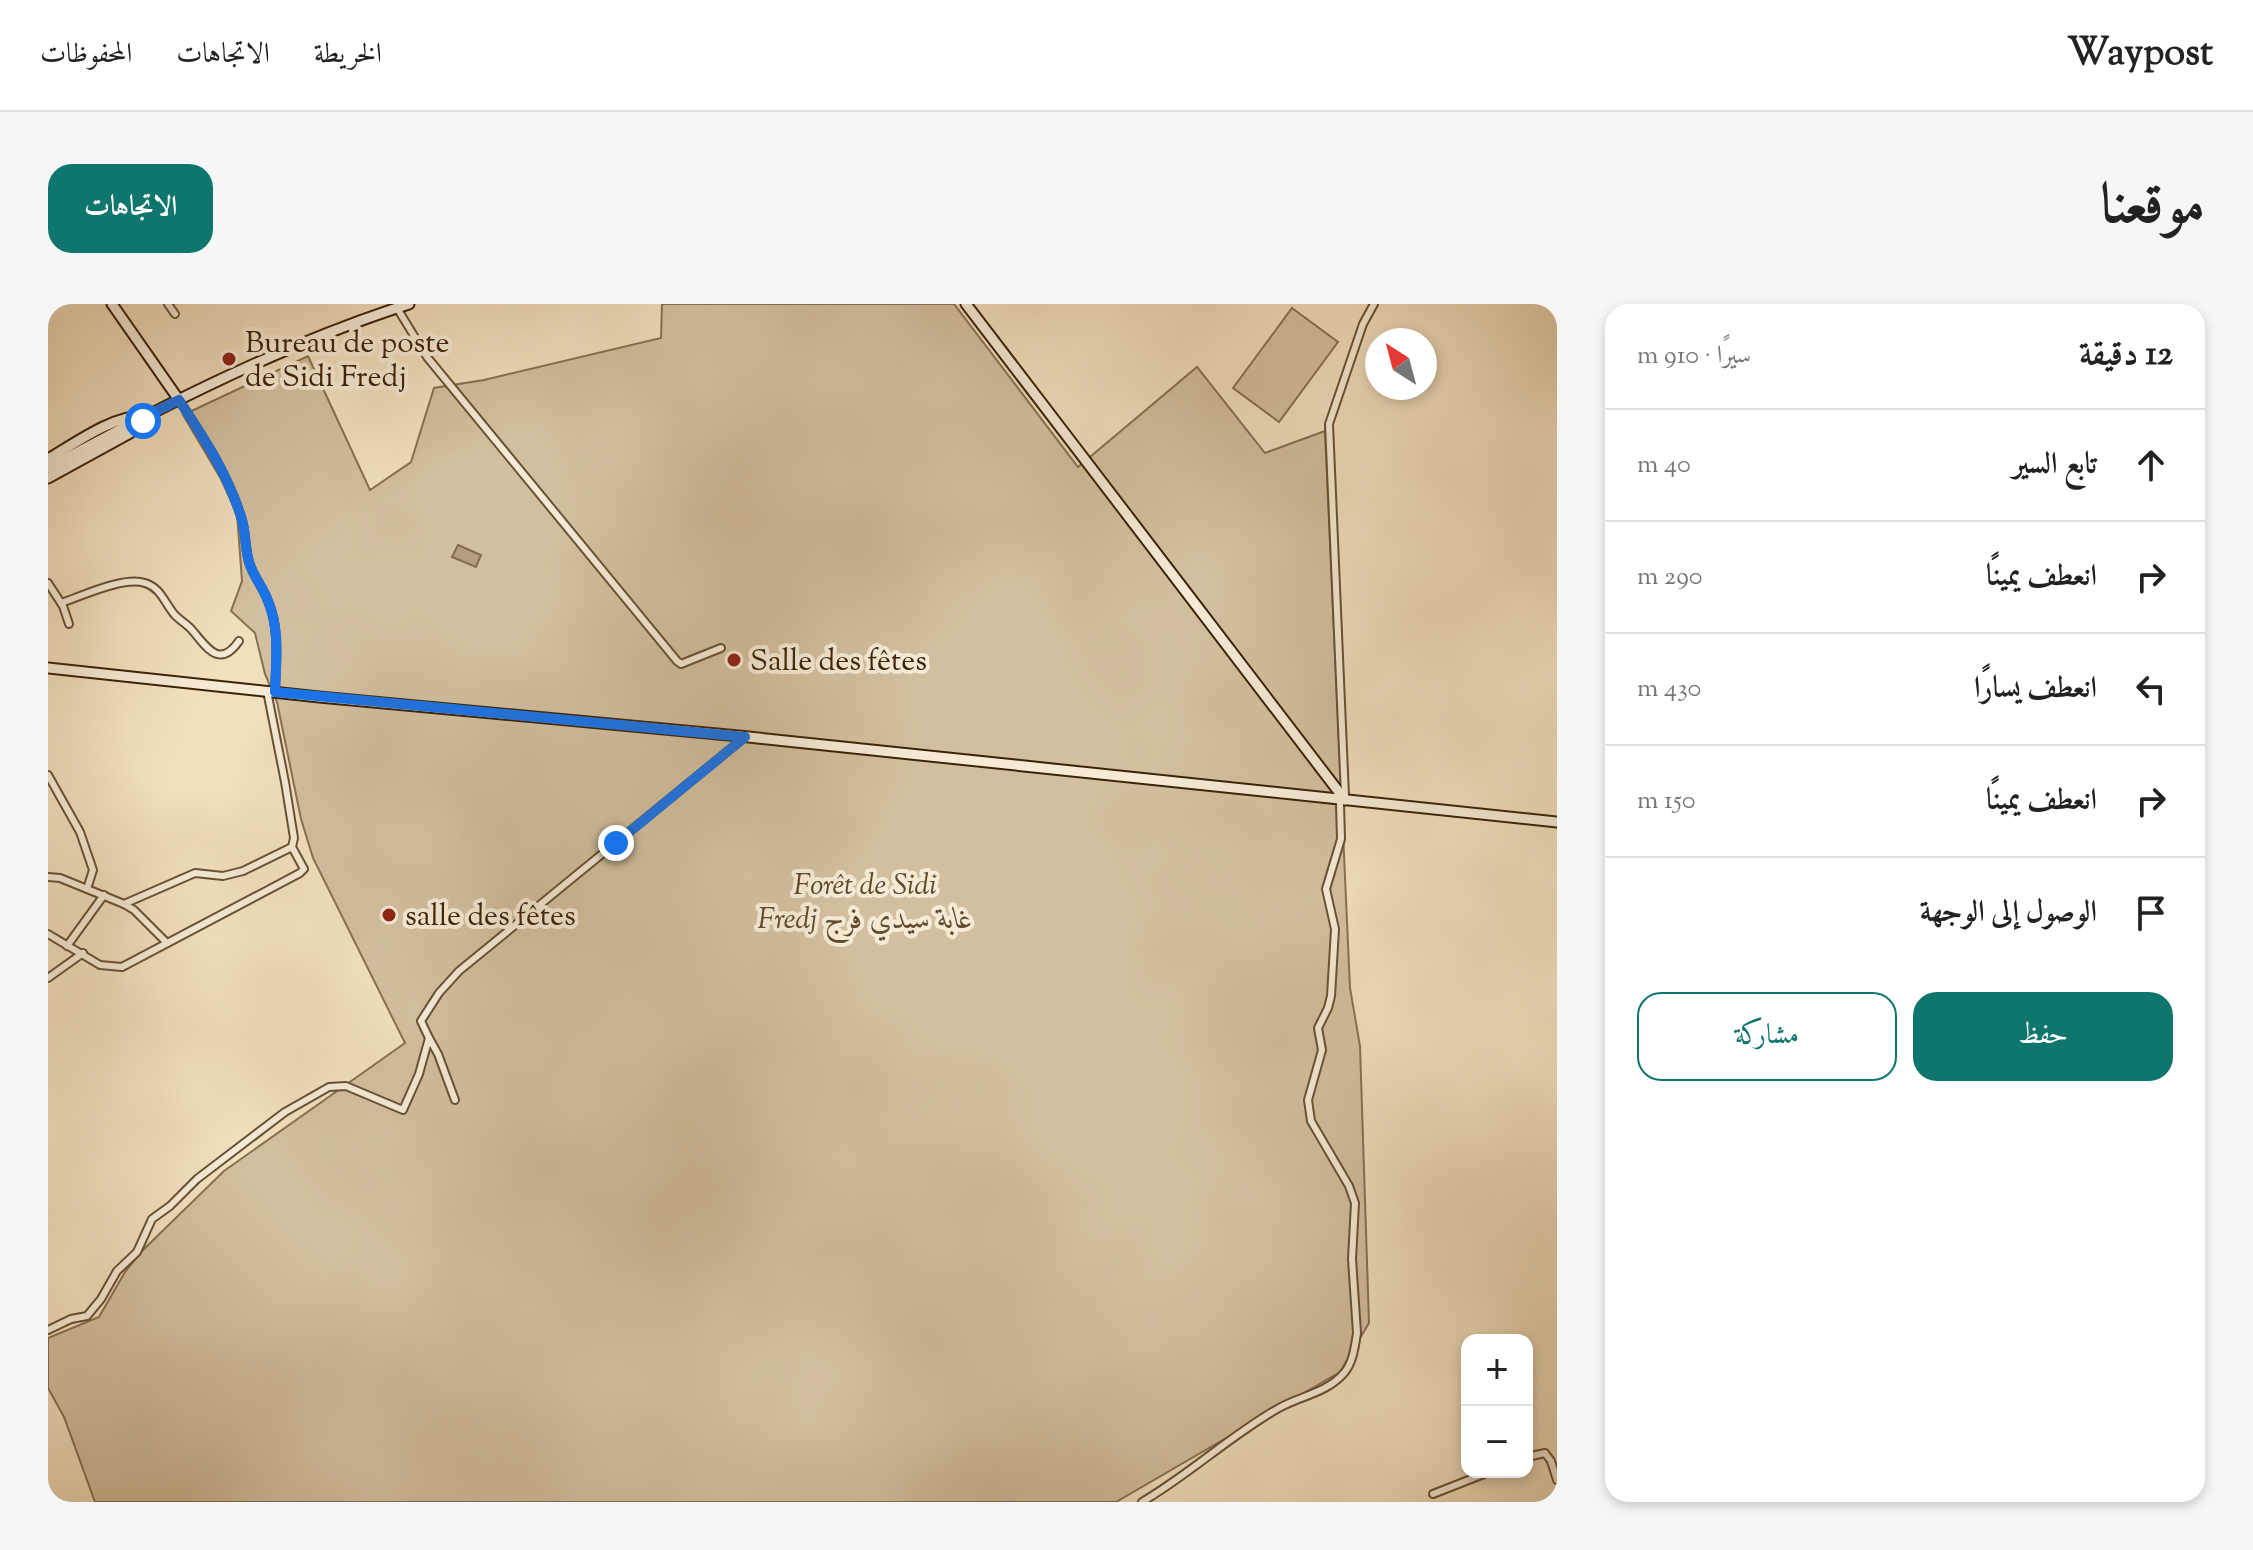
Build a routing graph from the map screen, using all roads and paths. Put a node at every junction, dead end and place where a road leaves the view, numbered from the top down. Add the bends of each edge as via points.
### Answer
1 (112, 304) edge
2 (168, 304) edge
3 (409, 304) edge
4 (966, 304) edge
5 (1374, 304) edge
6 (397, 308) junction
7 (175, 314) dead end
8 (179, 400) junction
9 (146, 416) junction
10 (48, 459) edge
11 (48, 468) edge
12 (48, 478) edge
13 (48, 583) edge
14 (61, 603) junction
15 (69, 624) dead end
16 (239, 641) dead end
17 (721, 648) dead end
18 (48, 668) edge
19 (271, 692) junction
20 (745, 737) junction
21 (48, 775) edge
22 (1342, 802) junction
23 (1557, 822) edge
24 (292, 847) junction
25 (48, 877) edge
26 (87, 889) junction
27 (104, 895) junction
28 (124, 904) junction
29 (48, 934) edge
30 (167, 943) junction
31 (67, 946) junction
32 (83, 953) junction
33 (48, 978) edge
34 (429, 1038) junction
35 (455, 1100) dead end
36 (48, 1330) edge
37 (1533, 1456) edge
38 (1474, 1478) edge
39 (1557, 1480) edge
40 (1433, 1494) dead end
41 (1142, 1502) edge

1 - 8 main road
2 - 7 street
3 - 6 main road
4 - 22 main road
5 - 22 street via 1329,424
6 - 8 main road
6 - 17 street via 427,357 677,661 681,664
8 - 9 main road
8 - 19 street via 236,501 247,557 268,600 276,627
9 - 10 main road via 117,421
9 - 11 main road
9 - 12 main road via 130,433
13 - 14 street
14 - 15 street
14 - 16 street via 126,582 142,582 158,590 210,651 226,653
18 - 19 main road
19 - 20 main road
19 - 24 street
20 - 22 main road
20 - 34 street via 459,971 421,1021
21 - 26 street via 85,846 93,870
22 - 23 main road
22 - 41 street via 1341,839 1326,889 1335,929 1331,996 1318,1028 1322,1050 1308,1111 1355,1203 1356,1344 1350,1365 1334,1383 1281,1407
24 - 28 street via 243,871 223,876 195,873
24 - 30 street via 304,869 300,873
25 - 26 street
26 - 27 street
27 - 28 street
27 - 31 street
28 - 30 street
29 - 31 street
30 - 32 street via 122,967 100,965
31 - 32 street
32 - 33 street
34 - 35 street
34 - 36 street via 403,1110 346,1086 329,1087 285,1112 152,1219 137,1252 117,1271 87,1316
37 - 39 street via 1545,1453
38 - 40 street

